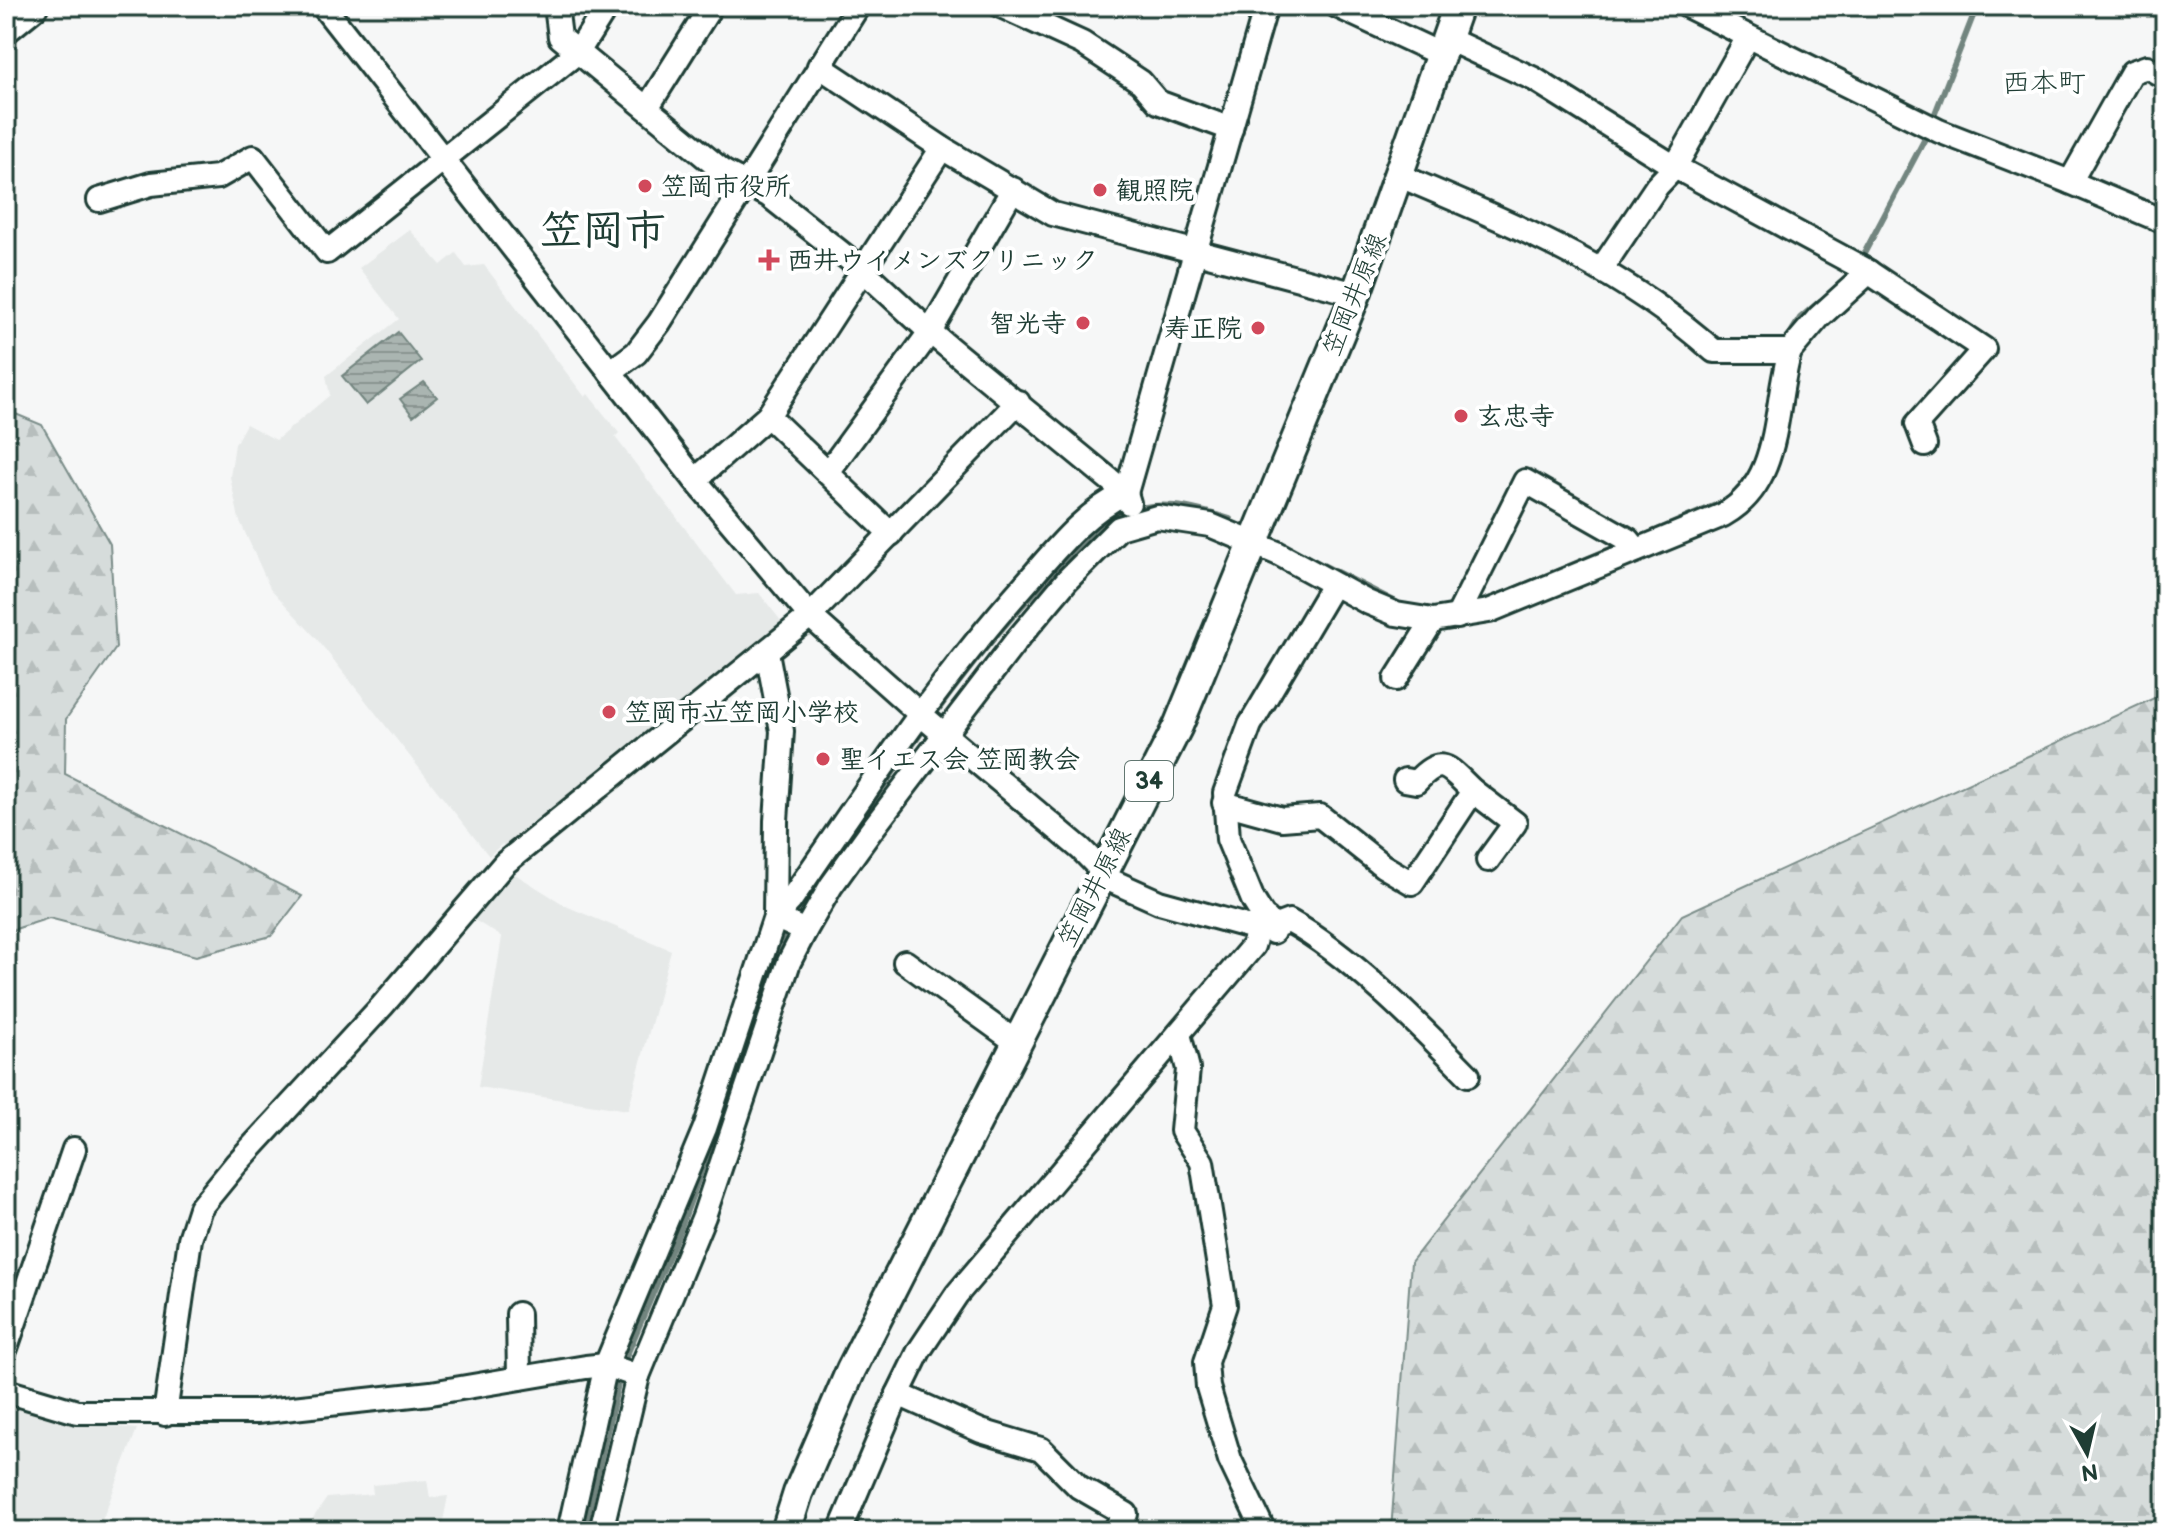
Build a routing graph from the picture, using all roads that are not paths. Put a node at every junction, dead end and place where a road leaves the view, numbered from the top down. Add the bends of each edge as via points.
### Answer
1 (33, 6) edge
2 (323, 6) edge
3 (556, 6) edge
4 (607, 6) edge
5 (711, 6) edge
6 (858, 6) edge
7 (1001, 6) edge
8 (1266, 6) edge
9 (1337, 6) edge
10 (1458, 6) edge
11 (1687, 6) edge
12 (6, 28) edge
13 (1748, 37) junction
14 (1443, 46) junction
15 (578, 52) junction
16 (819, 66) junction
17 (2165, 77) edge
18 (647, 108) junction
19 (1231, 129) junction
20 (942, 148) junction
21 (445, 158) junction
22 (1675, 167) junction
23 (1400, 176) junction
24 (2070, 182) junction
25 (747, 183) junction
26 (1013, 189) junction
27 (99, 200) dead end
28 (2165, 222) edge
29 (1196, 251) junction
30 (1861, 267) junction
31 (1602, 268) junction
32 (864, 271) junction
33 (1356, 294) junction
34 (930, 332) junction
35 (1783, 351) junction
36 (610, 372) junction
37 (1018, 402) junction
38 (768, 416) junction
39 (1925, 445) dead end
40 (828, 472) junction
41 (695, 480) junction
42 (1130, 509) junction
43 (891, 534) junction
44 (1253, 541) junction
45 (1633, 546) junction
46 (1058, 569) junction
47 (1333, 585) junction
48 (1462, 607) junction
49 (810, 616) junction
50 (1433, 620) junction
51 (1004, 631) junction
52 (767, 652) junction
53 (1396, 679) dead end
54 (933, 725) junction
55 (1405, 780) dead end
56 (1473, 791) junction
57 (1224, 803) junction
58 (859, 825) junction
59 (1488, 860) dead end
60 (1101, 872) junction
61 (791, 924) junction
62 (1263, 930) junction
63 (905, 962) dead end
64 (750, 1033) junction
65 (1179, 1034) junction
66 (1016, 1042) junction
67 (1468, 1075) dead end
68 (717, 1132) junction
69 (74, 1149) dead end
70 (518, 1314) dead end
71 (6, 1348) edge
72 (622, 1371) junction
73 (519, 1378) junction
74 (6, 1391) edge
75 (898, 1394) junction
76 (165, 1414) junction
77 (569, 1531) edge
78 (601, 1531) edge
79 (786, 1531) edge
80 (840, 1531) edge
81 (1114, 1531) edge
82 (1264, 1531) edge

1 - 12 main road
2 - 21 street
3 - 15 street via 560,37
4 - 15 street
5 - 18 street
6 - 16 street
7 - 19 street via 1082,43 1141,82 1158,102
8 - 19 street
9 - 14 street
10 - 14 main road, 笠岡井原線 / 34
11 - 13 street
13 - 22 street
13 - 24 street via 1930,126
14 - 22 street via 1534,79
14 - 23 main road, 笠岡井原線 / 34
15 - 18 street
15 - 21 street
16 - 20 street
16 - 25 street
17 - 24 street via 2147,67 2132,72
18 - 25 street via 724,172
19 - 29 street
20 - 26 street
20 - 32 street
21 - 27 street via 327,252 253,157 218,177 151,184
21 - 36 street
22 - 30 street
22 - 31 street
23 - 31 street
23 - 33 main road, 笠岡井原線 / 34
24 - 28 street
25 - 32 street
25 - 36 street via 659,323 636,353
26 - 29 street via 1053,214
26 - 34 street
29 - 33 street
29 - 42 street
30 - 35 street
30 - 39 street via 1984,349 1917,424
31 - 35 street via 1670,312 1714,351
32 - 34 street
32 - 38 street
33 - 44 main road, 笠岡井原線 / 34
34 - 37 street
34 - 40 street
35 - 45 street via 1766,467 1746,499 1723,515
36 - 41 street
37 - 42 street
37 - 43 street
38 - 40 street
38 - 41 street
40 - 43 street
41 - 49 street
42 - 44 street
42 - 46 street via 1119,528
43 - 49 street
44 - 47 street
44 - 60 main road, 笠岡井原線 / 34 via 1178,726
45 - 48 street via 1489,611
45 - 48 street via 1525,481
46 - 51 street
46 - 51 street
47 - 50 street via 1396,614
47 - 57 street via 1250,725 1229,775
48 - 50 street
49 - 52 street
49 - 54 street
50 - 53 street
51 - 54 street
51 - 54 street
52 - 61 street via 782,731 776,821
52 - 76 street via 505,863 200,1208 190,1239
54 - 58 street
54 - 58 street
54 - 60 street via 1081,849
55 - 56 street via 1416,782 1437,765 1447,767
56 - 57 street via 1412,883 1320,816 1282,819
56 - 59 street via 1515,823
57 - 62 street via 1228,839
58 - 61 street via 831,886
58 - 61 street via 790,901
60 - 62 street via 1159,902
60 - 66 main road, 笠岡井原線 / 34
61 - 64 street
61 - 64 street via 789,962
62 - 65 street
62 - 67 street via 1289,921 1391,1001
63 - 66 street
64 - 68 street
65 - 75 street via 957,1294
65 - 82 street via 1188,1069 1182,1131 1202,1162 1224,1285 1225,1305 1206,1362 1208,1387 1230,1460
66 - 79 main road, 笠岡井原線 / 34 via 851,1370
68 - 72 street
68 - 72 street via 704,1216
69 - 71 street
70 - 73 street
72 - 73 street
72 - 77 street
72 - 78 street
73 - 76 street via 335,1405
74 - 76 street via 77,1412
75 - 80 street
75 - 81 street via 981,1431 1041,1449 1079,1487 1126,1514

